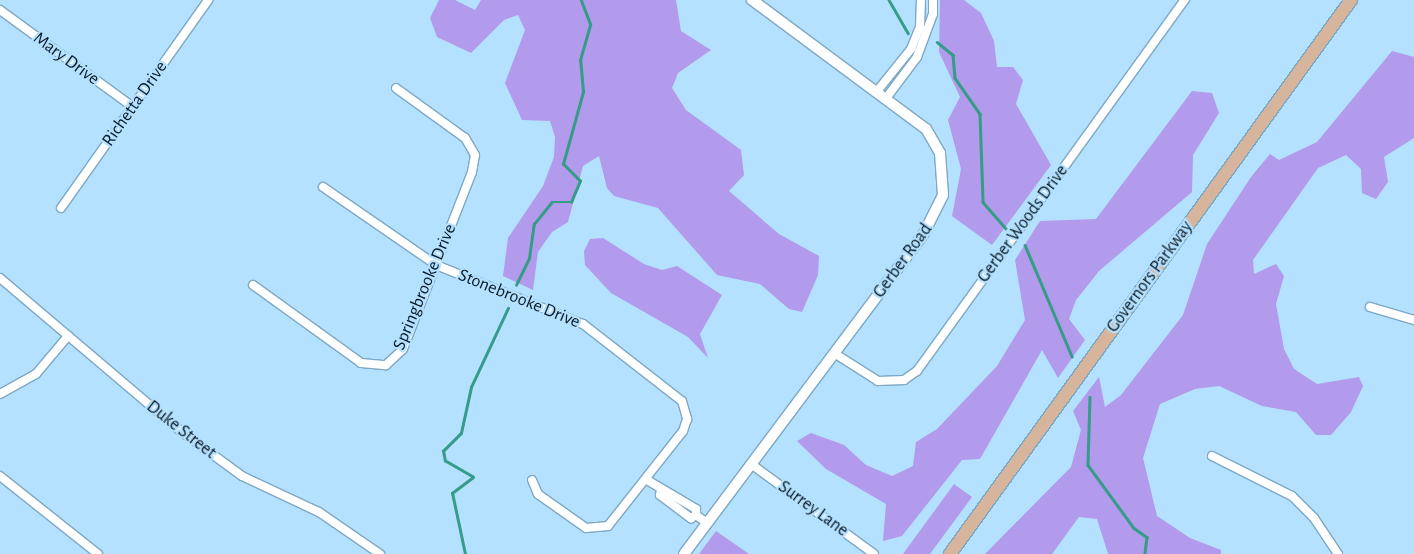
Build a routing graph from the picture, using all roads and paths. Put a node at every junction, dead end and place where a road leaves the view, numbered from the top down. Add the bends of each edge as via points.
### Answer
1 (208, 0) edge
2 (752, 0) edge
3 (921, 0) edge
4 (933, 0) edge
5 (1185, 0) edge
6 (1351, 0) edge
7 (0, 10) edge
8 (396, 88) dead end
9 (878, 90) junction
10 (887, 97) junction
11 (132, 107) junction
12 (323, 187) dead end
13 (61, 208) dead end
14 (436, 265) junction
15 (0, 278) edge
16 (253, 285) dead end
17 (1370, 307) dead end
18 (1414, 320) edge
19 (68, 336) junction
20 (834, 353) junction
21 (0, 394) edge
22 (1212, 456) dead end
23 (751, 464) junction
24 (0, 476) edge
25 (532, 480) dead end
26 (647, 480) junction
27 (707, 523) junction
28 (98, 554) edge
29 (380, 554) edge
30 (684, 554) edge
31 (874, 554) edge
32 (950, 554) edge
33 (1338, 554) edge

1 - 11 street, Richetta Drive
2 - 9 street, Gerber Road
3 - 9 street via 920,27 911,49
4 - 10 street via 933,14 917,58
5 - 20 street, Gerber Woods Drive via 917,371 904,380 878,381
6 - 32 main road, Governors Parkway
7 - 11 street, Mary Drive
8 - 14 street, Springbrooke Drive via 465,138 475,154
9 - 10 street, Gerber Road
10 - 20 street, Gerber Road via 934,140 943,163 943,195 924,233
11 - 13 street, Richetta Drive
12 - 14 street, Stonebrooke Drive
14 - 16 street, Springbrooke Drive via 403,349 395,359 376,367 361,363
14 - 26 street, Stonebrooke Drive via 568,315 677,394 686,410 683,431
15 - 19 street, Duke Street
17 - 18 street
19 - 21 street via 27,381
19 - 29 street, Duke Street via 242,476 319,512
20 - 23 street, Gerber Road
22 - 33 street via 1292,496 1314,518
23 - 27 street, Gerber Road
23 - 31 street, Surrey Lane
24 - 28 street
25 - 26 street, Stonebrooke Drive via 538,494 593,530 619,516
26 - 27 street via 661,490 666,487 696,509 696,515
27 - 30 street, Gerber Road

